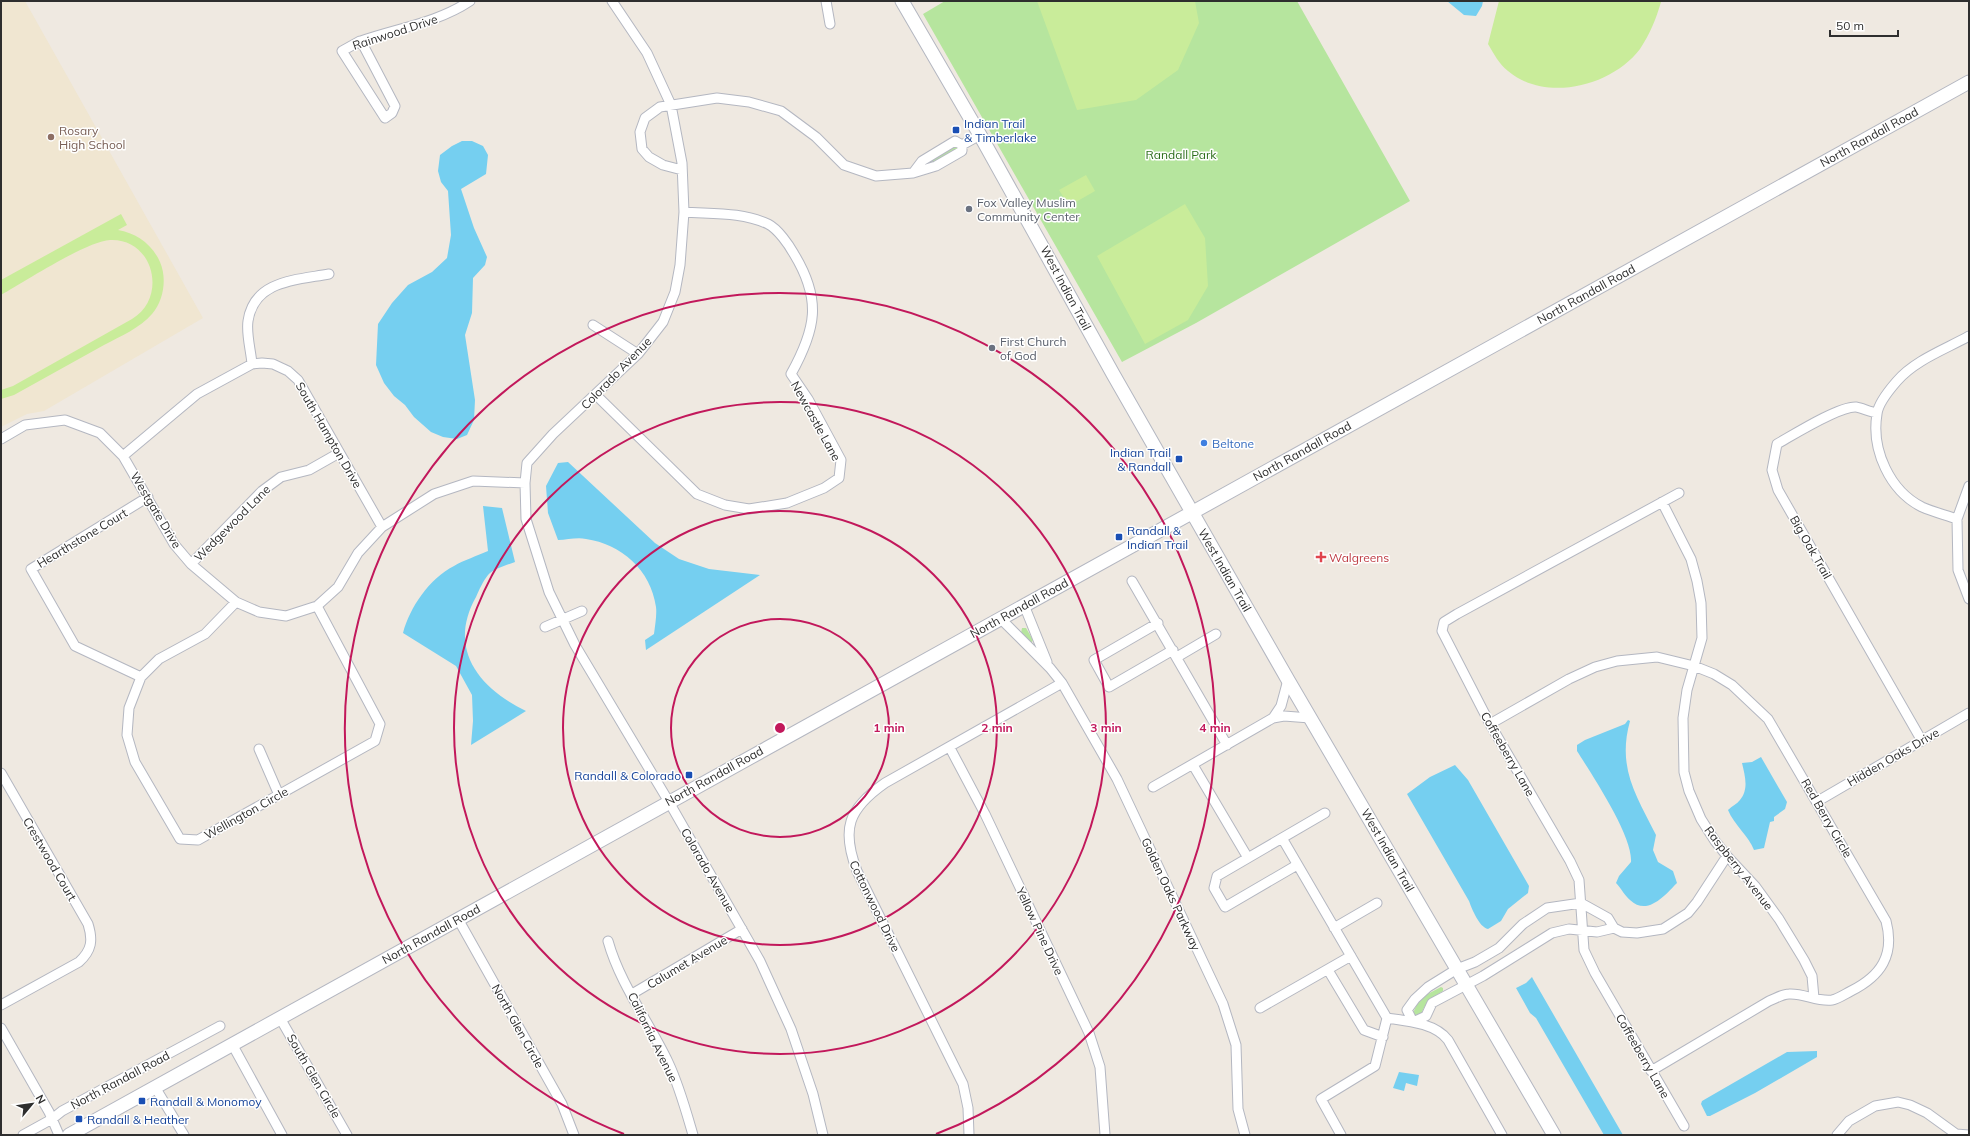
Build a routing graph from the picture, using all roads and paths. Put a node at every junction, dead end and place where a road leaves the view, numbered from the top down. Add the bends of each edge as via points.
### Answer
1 (470, 1) edge
2 (612, 1) edge
3 (826, 1) edge
4 (902, 1) edge
5 (830, 24) dead end
6 (361, 41) junction
7 (1969, 82) edge
8 (672, 105) junction
9 (980, 135) junction
10 (682, 170) junction
11 (684, 212) junction
12 (328, 274) dead end
13 (592, 325) dead end
14 (1969, 336) edge
15 (638, 354) junction
16 (252, 364) junction
17 (596, 395) junction
18 (1877, 414) junction
19 (1, 439) edge
20 (339, 453) junction
21 (123, 456) junction
22 (524, 483) junction
23 (1969, 486) edge
24 (1679, 493) dead end
25 (148, 497) junction
26 (1662, 502) junction
27 (1192, 512) junction
28 (1957, 519) junction
29 (382, 527) junction
30 (191, 564) junction
31 (1132, 581) dead end
32 (1969, 599) edge
33 (236, 602) junction
34 (1024, 605) junction
35 (317, 606) junction
36 (582, 611) dead end
37 (1000, 618) junction
38 (562, 620) junction
39 (1158, 623) junction
40 (545, 628) dead end
41 (1216, 634) dead end
42 (1175, 653) junction
43 (1694, 666) junction
44 (1050, 668) junction
45 (141, 677) junction
46 (1288, 680) junction
47 (1062, 683) junction
48 (1969, 713) edge
49 (1273, 718) junction
50 (1310, 718) junction
51 (1490, 724) junction
52 (1922, 740) junction
53 (1227, 745) junction
54 (950, 748) junction
55 (258, 749) dead end
56 (1193, 765) junction
57 (1, 773) edge
58 (1153, 787) dead end
59 (279, 794) junction
60 (1818, 801) junction
61 (669, 802) junction
62 (1325, 813) dead end
63 (1282, 838) junction
64 (1727, 856) junction
65 (1248, 858) junction
66 (1297, 865) junction
67 (1377, 903) dead end
68 (1581, 903) junction
69 (458, 919) junction
70 (1334, 928) junction
71 (1614, 928) junction
72 (742, 929) junction
73 (1583, 931) junction
74 (608, 941) dead end
75 (1351, 956) junction
76 (1457, 969) junction
77 (1328, 970) junction
78 (1466, 985) junction
79 (632, 994) junction
80 (1814, 998) junction
81 (1, 1005) edge
82 (1260, 1008) dead end
83 (280, 1018) junction
84 (1387, 1018) junction
85 (1413, 1022) junction
86 (220, 1026) dead end
87 (1, 1028) edge
88 (1383, 1037) junction
89 (232, 1044) junction
90 (1652, 1071) junction
91 (155, 1088) junction
92 (52, 1119) junction
93 (1684, 1126) dead end
94 (22, 1135) edge
95 (59, 1135) edge
96 (69, 1135) edge
97 (184, 1135) edge
98 (282, 1135) edge
99 (347, 1135) edge
100 (574, 1135) edge
101 (693, 1135) edge
102 (823, 1135) edge
103 (969, 1135) edge
104 (1105, 1135) edge
105 (1245, 1135) edge
106 (1342, 1135) edge
107 (1502, 1135) edge
108 (1554, 1135) edge
109 (1837, 1135) edge
110 (1969, 1135) edge

1 - 6 street, Rainwood Drive via 430,21
2 - 8 street, Colorado Avenue via 647,53
3 - 5 street
4 - 9 main road, West Indian Trail
6 - 6 street, Rainwood Drive via 395,106 392,113 385,118 342,50
7 - 27 main road, North Randall Road
8 - 9 street via 717,98 749,102 781,111 816,137 844,164 876,176 913,173 936,166 962,152 962,145
8 - 10 street, Colorado Avenue
8 - 10 street via 660,107 645,118 640,132 642,149 649,157 663,165
9 - 27 main road, West Indian Trail
10 - 11 street, Colorado Avenue
11 - 15 street, Colorado Avenue via 675,292 663,322
11 - 17 street, Newcastle Lane via 745,216 770,225 789,246 805,273 813,301 812,329 804,351 791,374 841,460 839,478 824,488 787,503 749,509 725,505 696,494
12 - 16 street via 274,285 263,294 253,308 248,322
13 - 15 street
14 - 18 street via 1906,372 1892,386
15 - 17 street, Colorado Avenue
16 - 20 street, South Hampton Drive via 273,364 288,371 298,380
16 - 21 street, South Hampton Drive via 197,394
17 - 22 street, Colorado Avenue via 553,434 527,464
18 - 28 street via 1877,443 1891,479 1905,495 1922,507
18 - 52 street, Big Oak Trail via 1855,407 1831,414 1812,424 1777,444 1772,470 1778,490
19 - 21 street, Westgate Drive via 25,425 65,420 100,433
20 - 29 street, South Hampton Drive
20 - 30 street, Wedgewood Lane via 309,470 282,477 262,491
21 - 25 street, Westgate Drive
22 - 29 street, Westgate Drive via 473,481 434,494
22 - 38 street, Colorado Avenue via 526,519 549,592
23 - 28 street
24 - 26 street, Coffeeberry Lane
25 - 30 street, Westgate Drive via 174,544
25 - 45 street, Hearthstone Court via 31,569 76,646
26 - 43 street, Raspberry Avenue via 1691,560 1697,581 1701,603 1702,638
26 - 51 street, Coffeeberry Lane via 1444,622 1444,637
27 - 34 main road, North Randall Road
27 - 46 main road, West Indian Trail
28 - 32 street via 1958,570
29 - 35 street, Westgate Drive via 358,553 338,587
30 - 33 street, Westgate Drive
31 - 39 street
33 - 35 street, Westgate Drive via 259,612 286,616
33 - 45 street, Wellington Circle via 205,634 159,659
34 - 37 main road, North Randall Road
34 - 44 street, Golden Oaks Parkway
35 - 59 street, Wellington Circle via 380,724 375,741
36 - 38 street
37 - 44 street, Golden Oaks Parkway
37 - 61 main road, North Randall Road
38 - 40 street
38 - 61 street, Colorado Avenue
39 - 42 street
39 - 42 street via 1094,660 1109,687
41 - 42 street
42 - 53 street
43 - 51 street, Red Berry Circle via 1656,657 1629,659 1595,667
43 - 60 street, Red Berry Circle via 1732,685 1757,706 1768,719
43 - 64 street, Raspberry Avenue via 1683,718 1684,772 1688,791 1701,819
44 - 47 street, Golden Oaks Parkway
45 - 59 street, Wellington Circle via 129,708 127,734 135,762 180,839 198,840
46 - 49 street via 1281,706
46 - 50 main road, West Indian Trail
47 - 54 street, Cottonwood Drive
47 - 105 street, Golden Oaks Parkway via 1117,779 1223,1004 1236,1045 1238,1108
48 - 52 street, Hidden Oaks Drive
49 - 50 street
49 - 53 street
50 - 76 main road, West Indian Trail
51 - 68 street, Coffeeberry Lane via 1570,861 1579,880
52 - 60 street, Hidden Oaks Drive
53 - 56 street
54 - 103 street, Cottonwood Drive via 871,792 859,805 848,832 849,852 856,872 963,1084 968,1108
54 - 104 street, Yellow Pine Drive via 985,814 1089,1033 1100,1067
55 - 59 street
56 - 58 street
56 - 65 street
57 - 81 street, Crestwood Court via 92,935 87,955 79,962
60 - 80 street, Red Berry Circle via 1886,921 1890,935 1887,956 1871,979 1834,1000
61 - 69 main road, North Randall Road
61 - 72 street, Colorado Avenue
62 - 63 street
63 - 65 street
63 - 66 street
64 - 71 street via 1688,913 1663,929 1648,933 1622,932
64 - 80 street, Raspberry Avenue via 1755,886 1783,926 1812,976
65 - 66 street via 1218,876 1214,888 1225,907
66 - 70 street
67 - 70 street
68 - 71 street via 1608,918
68 - 73 street, Coffeeberry Lane
68 - 76 street via 1547,908 1523,924 1499,948
69 - 83 main road, North Randall Road
69 - 100 street, North Glen Circle via 562,1104
70 - 75 street
71 - 73 street via 1596,932
72 - 79 street, Calumet Avenue
72 - 102 street, Colorado Avenue via 760,961 791,1030 813,1094
73 - 78 street via 1569,929 1544,936
73 - 90 street, Coffeeberry Lane via 1584,950 1595,973
74 - 79 street, California Avenue via 614,963
75 - 77 street
75 - 84 street
76 - 78 main road, West Indian Trail
76 - 85 street via 1428,987 1415,999 1407,1010
77 - 82 street
77 - 88 street via 1364,1030
78 - 85 street via 1432,1003 1426,1016
78 - 108 main road, West Indian Trail
79 - 101 street, California Avenue via 668,1063
80 - 90 street, Red Berry Circle via 1788,994 1769,1001
83 - 89 main road, North Randall Road
83 - 99 street, South Glen Circle
84 - 85 street
84 - 88 street
85 - 107 street via 1441,1031 1447,1038
86 - 92 street, North Randall Road via 62,1111
87 - 92 street
88 - 106 street via 1372,1070 1321,1099
89 - 91 main road, North Randall Road
89 - 98 street
90 - 93 street, Coffeeberry Lane
91 - 96 main road, North Randall Road
91 - 97 street
92 - 94 street, North Randall Road
92 - 95 street
109 - 110 street via 1848,1121 1874,1106 1898,1102 1927,1114 1956,1134

